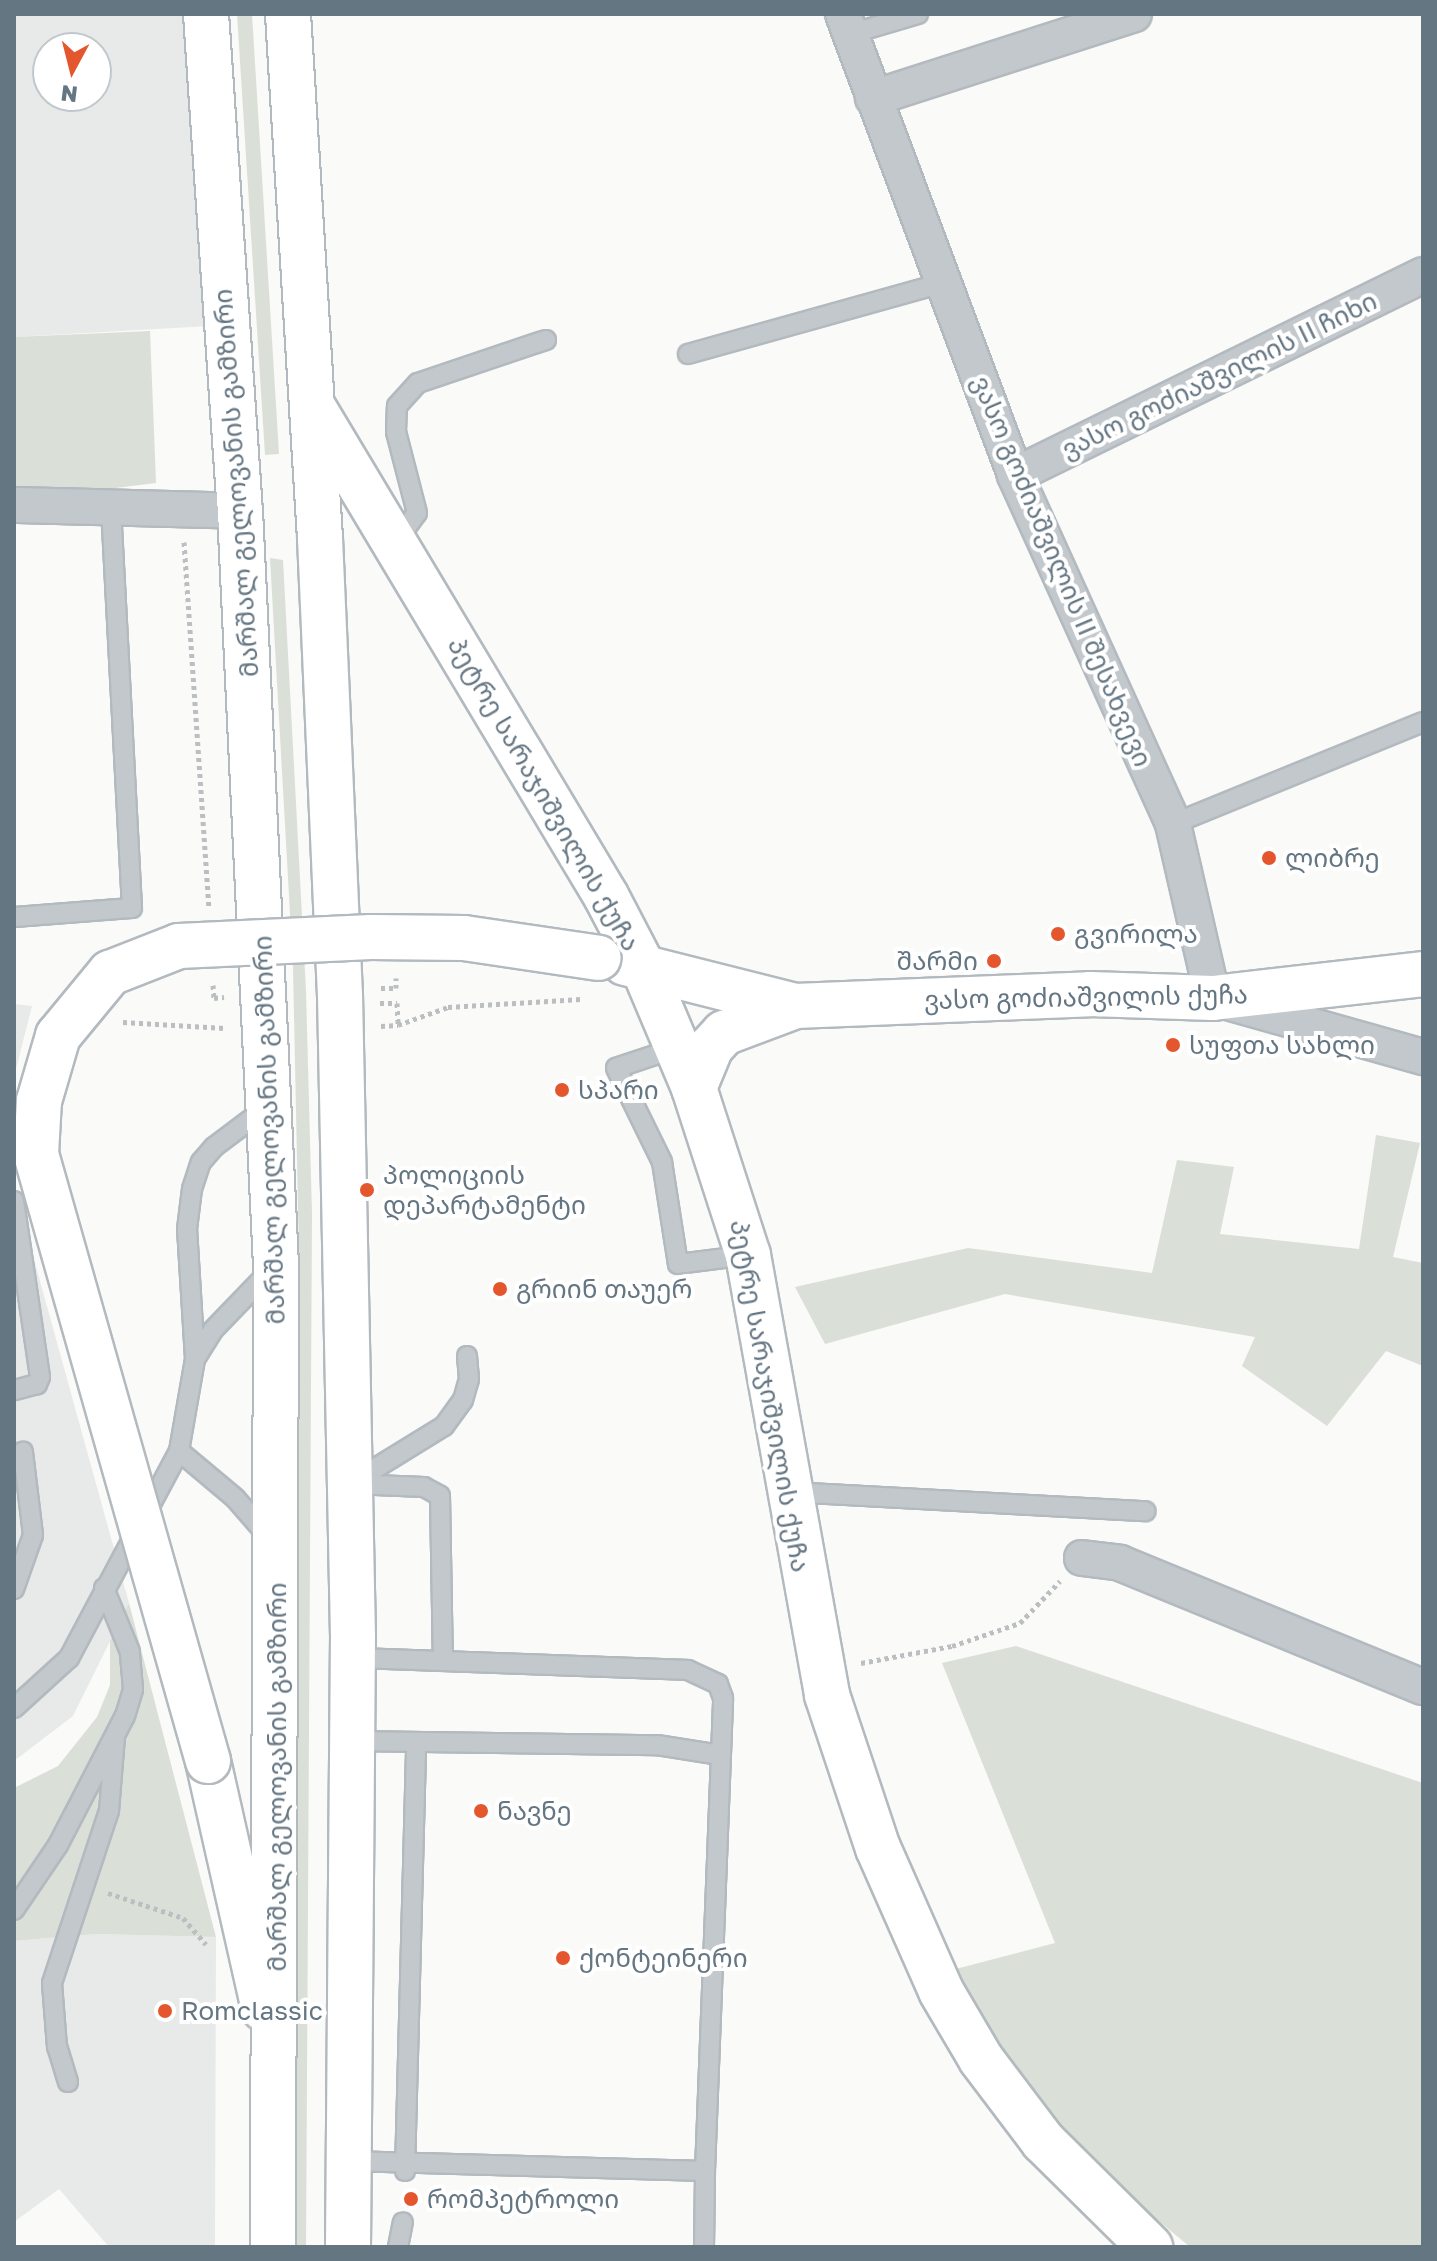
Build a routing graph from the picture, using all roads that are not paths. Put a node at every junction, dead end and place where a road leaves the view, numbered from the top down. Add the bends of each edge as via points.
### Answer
1 (206, 14) edge
2 (288, 14) edge
3 (918, 14) edge
4 (1134, 14) edge
5 (846, 24) edge
6 (873, 98) junction
7 (1423, 275) edge
8 (942, 283) junction
9 (546, 340) dead end
10 (688, 354) dead end
11 (313, 407) junction
12 (1015, 475) junction
13 (14, 505) edge
14 (111, 511) junction
15 (240, 511) junction
16 (320, 538) junction
17 (395, 543) junction
18 (1423, 722) edge
19 (1173, 824) junction
20 (14, 917) edge
21 (643, 967) junction
22 (1423, 974) edge
23 (1213, 998) junction
24 (795, 1006) junction
25 (676, 1048) junction
26 (1423, 1057) edge
27 (694, 1088) junction
28 (270, 1106) junction
29 (14, 1201) edge
30 (748, 1255) junction
31 (276, 1265) junction
32 (467, 1356) dead end
33 (195, 1359) junction
34 (14, 1390) edge
35 (179, 1451) junction
36 (23, 1452) dead end
37 (350, 1484) junction
38 (787, 1492) junction
39 (1145, 1511) dead end
40 (278, 1547) junction
41 (1082, 1558) road end
42 (104, 1588) junction
43 (14, 1589) edge
44 (353, 1658) junction
45 (443, 1661) junction
46 (1423, 1687) edge
47 (14, 1708) edge
48 (115, 1736) junction
49 (352, 1741) junction
50 (416, 1742) junction
51 (720, 1755) junction
52 (14, 1910) edge
53 (275, 2056) junction
54 (68, 2082) dead end
55 (348, 2161) junction
56 (406, 2168) junction
57 (705, 2171) junction
58 (403, 2222) dead end
59 (273, 2247) edge
60 (348, 2247) edge
61 (398, 2247) edge
62 (704, 2247) edge
63 (1150, 2247) edge

1 - 15 main road, მარშალ გელოვანის გამზირი
2 - 11 main road
3 - 5 lane
4 - 6 street
5 - 6 street, ვასო გოძიაშვილის II შესახვევი
6 - 8 street, ვასო გოძიაშვილის II შესახვევი
7 - 12 street, ვასო გოძიაშვილის II ჩიხი
8 - 10 lane
8 - 12 street, ვასო გოძიაშვილის II შესახვევი
9 - 17 lane via 418,383 397,406 396,432 417,513
11 - 16 main road
11 - 17 main road, პეტრე სარაჯიშვილის ქუჩა
12 - 19 street, ვასო გოძიაშვილის II შესახვევი
13 - 14 street
14 - 15 street
14 - 20 lane via 132,908
15 - 28 main road, მარშალ გელოვანის გამზირი
16 - 17 main road via 339,524 356,522
16 - 37 main road via 340,980
17 - 21 main road, პეტრე სარაჯიშვილის ქუჩა
18 - 19 lane
19 - 23 street, ვასო გოძიაშვილის II შესახვევი
21 - 24 main road, ვასო გოძიაშვილის ქუჩა
21 - 25 main road, პეტრე სარაჯიშვილის ქუჩა
21 - 53 main road, ვასო გოძიაშვილის ქუჩა, bridge via 594,978 464,938 179,946 110,973 58,1036 39,1101 36,1154 208,1761
22 - 23 main road, ვასო გოძიაშვილის ქუჩა
23 - 24 main road, ვასო გოძიაშვილის ქუჩა via 1090,994
23 - 26 street
24 - 27 main road, ვასო გოძიაშვილის ქუჩა via 724,1033 711,1047
25 - 27 main road, პეტრე სარაჯიშვილის ქუჩა
25 - 30 lane via 616,1068 662,1162 678,1264
27 - 30 main road, პეტრე სარაჯიშვილის ქუჩა
28 - 31 main road, მარშალ გელოვანის გამზირი
28 - 33 lane via 214,1147 201,1162 192,1189 187,1229
29 - 34 lane via 40,1377 37,1384
30 - 38 main road, პეტრე სარაჯიშვილის ქუჩა
31 - 33 lane via 213,1330
31 - 40 main road, მარშალ გელოვანის გამზირი
32 - 37 lane via 469,1379 463,1400 444,1426
33 - 35 lane
35 - 40 lane via 235,1498
35 - 42 lane
36 - 43 lane via 33,1535
37 - 44 main road
37 - 45 lane via 424,1487 440,1496
38 - 39 lane
38 - 63 main road, პეტრე სარაჯიშვილის ქუჩა via 821,1671 878,1848 941,1991 981,2059 1043,2141
40 - 53 main road, მარშალ გელოვანის გამზირი
41 - 46 street via 1120,1563
42 - 47 lane via 69,1658
42 - 48 lane via 130,1652 133,1689
44 - 45 lane
44 - 49 main road
45 - 51 lane via 688,1670 706,1676 718,1684 723,1698
48 - 52 lane via 58,1845
48 - 54 lane via 109,1811 52,1983 57,2047
49 - 50 lane
49 - 55 main road
50 - 51 lane via 657,1745
50 - 56 lane
51 - 57 lane
53 - 59 main road, მარშალ გელოვანის გამზირი
55 - 56 lane
55 - 60 main road
56 - 57 lane
57 - 62 lane
58 - 61 lane

